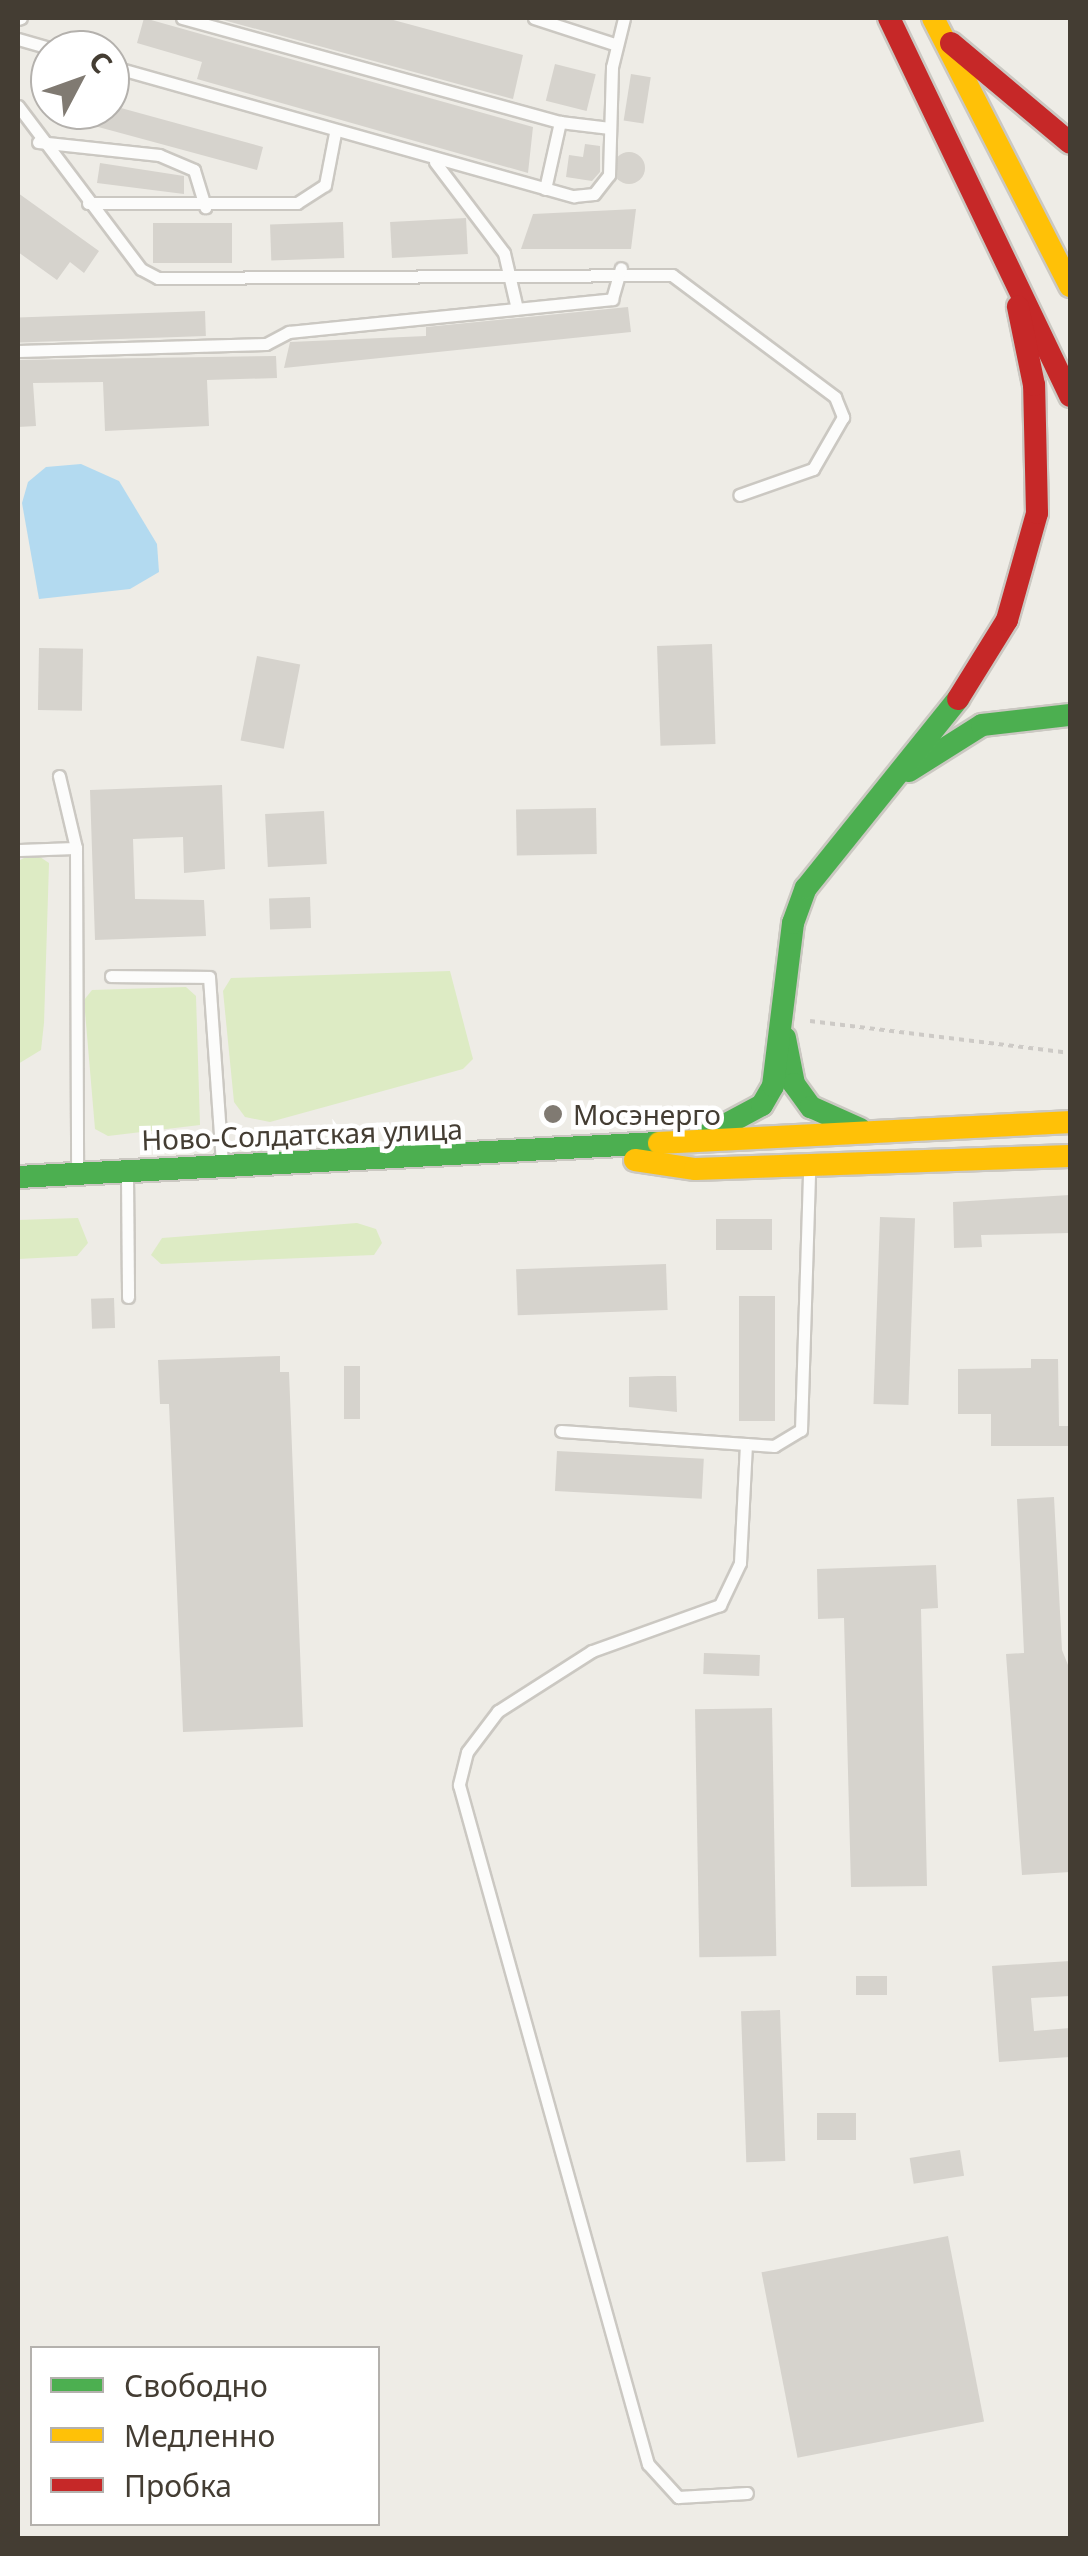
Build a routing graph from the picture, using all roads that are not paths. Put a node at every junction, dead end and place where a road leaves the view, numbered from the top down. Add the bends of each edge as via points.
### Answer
1 (182, 18) edge
2 (534, 18) edge
3 (624, 18) edge
4 (889, 18) edge
5 (932, 18) edge
6 (946, 39) junction
7 (617, 45) junction
8 (130, 72) edge
9 (18, 106) edge
10 (560, 122) junction
11 (610, 128) junction
12 (336, 133) junction
13 (38, 142) junction
14 (1070, 143) edge
15 (435, 162) junction
16 (545, 189) junction
17 (88, 203) junction
18 (205, 207) junction
19 (1008, 261) junction
20 (621, 268) junction
21 (513, 272) junction
22 (1070, 286) edge
23 (517, 309) junction
24 (18, 351) edge
25 (1070, 396) edge
26 (739, 496) dead end
27 (1070, 715) edge
28 (58, 776) dead end
29 (897, 779) junction
30 (76, 848) junction
31 (18, 850) edge
32 (111, 976) dead end
33 (791, 1020) junction
34 (1070, 1122) edge
35 (869, 1130) junction
36 (690, 1141) junction
37 (588, 1153) junction
38 (1070, 1156) edge
39 (222, 1167) junction
40 (810, 1168) junction
41 (127, 1171) junction
42 (77, 1173) junction
43 (18, 1177) edge
44 (128, 1297) dead end
45 (561, 1432) dead end
46 (746, 1444) junction
47 (747, 2493) dead end

1 - 10 lane
2 - 7 lane
3 - 7 lane
4 - 19 main road
5 - 6 main road
6 - 14 main road
6 - 22 main road
7 - 11 lane
8 - 12 lane
9 - 13 lane
10 - 11 lane
10 - 16 lane
11 - 16 lane via 605,187 574,196
12 - 15 lane
12 - 18 lane via 330,169 313,195
13 - 17 lane
13 - 18 lane via 159,154 194,170
15 - 16 lane
15 - 21 lane
17 - 18 lane
17 - 21 lane via 158,278
19 - 25 main road
19 - 29 main road via 1038,448 1027,558 979,673
20 - 21 lane
20 - 23 lane via 612,299
20 - 26 lane via 672,275 705,293 836,397 842,417 830,452 790,484
21 - 23 lane
23 - 24 lane via 289,332 266,344
27 - 29 main road via 982,725
28 - 30 lane
29 - 33 main road via 806,888 793,923
30 - 31 lane
30 - 42 lane
32 - 39 lane via 209,976
33 - 35 main road via 794,1084 832,1124
33 - 36 main road via 762,1104
34 - 35 main road, Ново-Солдатская улица
35 - 36 main road, Ново-Солдатская улица
36 - 37 main road, Ново-Солдатская улица
37 - 39 main road, Ново-Солдатская улица
37 - 40 main road, Ново-Солдатская улица via 695,1170
38 - 40 main road, Ново-Солдатская улица
39 - 41 main road, Ново-Солдатская улица
40 - 46 lane via 806,1416 786,1442
41 - 42 main road, Ново-Солдатская улица
41 - 44 lane
42 - 43 main road, Ново-Солдатская улица
45 - 46 lane
46 - 47 lane via 740,1564 720,1605 592,1652 498,1712 467,1752 459,1785 648,2464 678,2498

